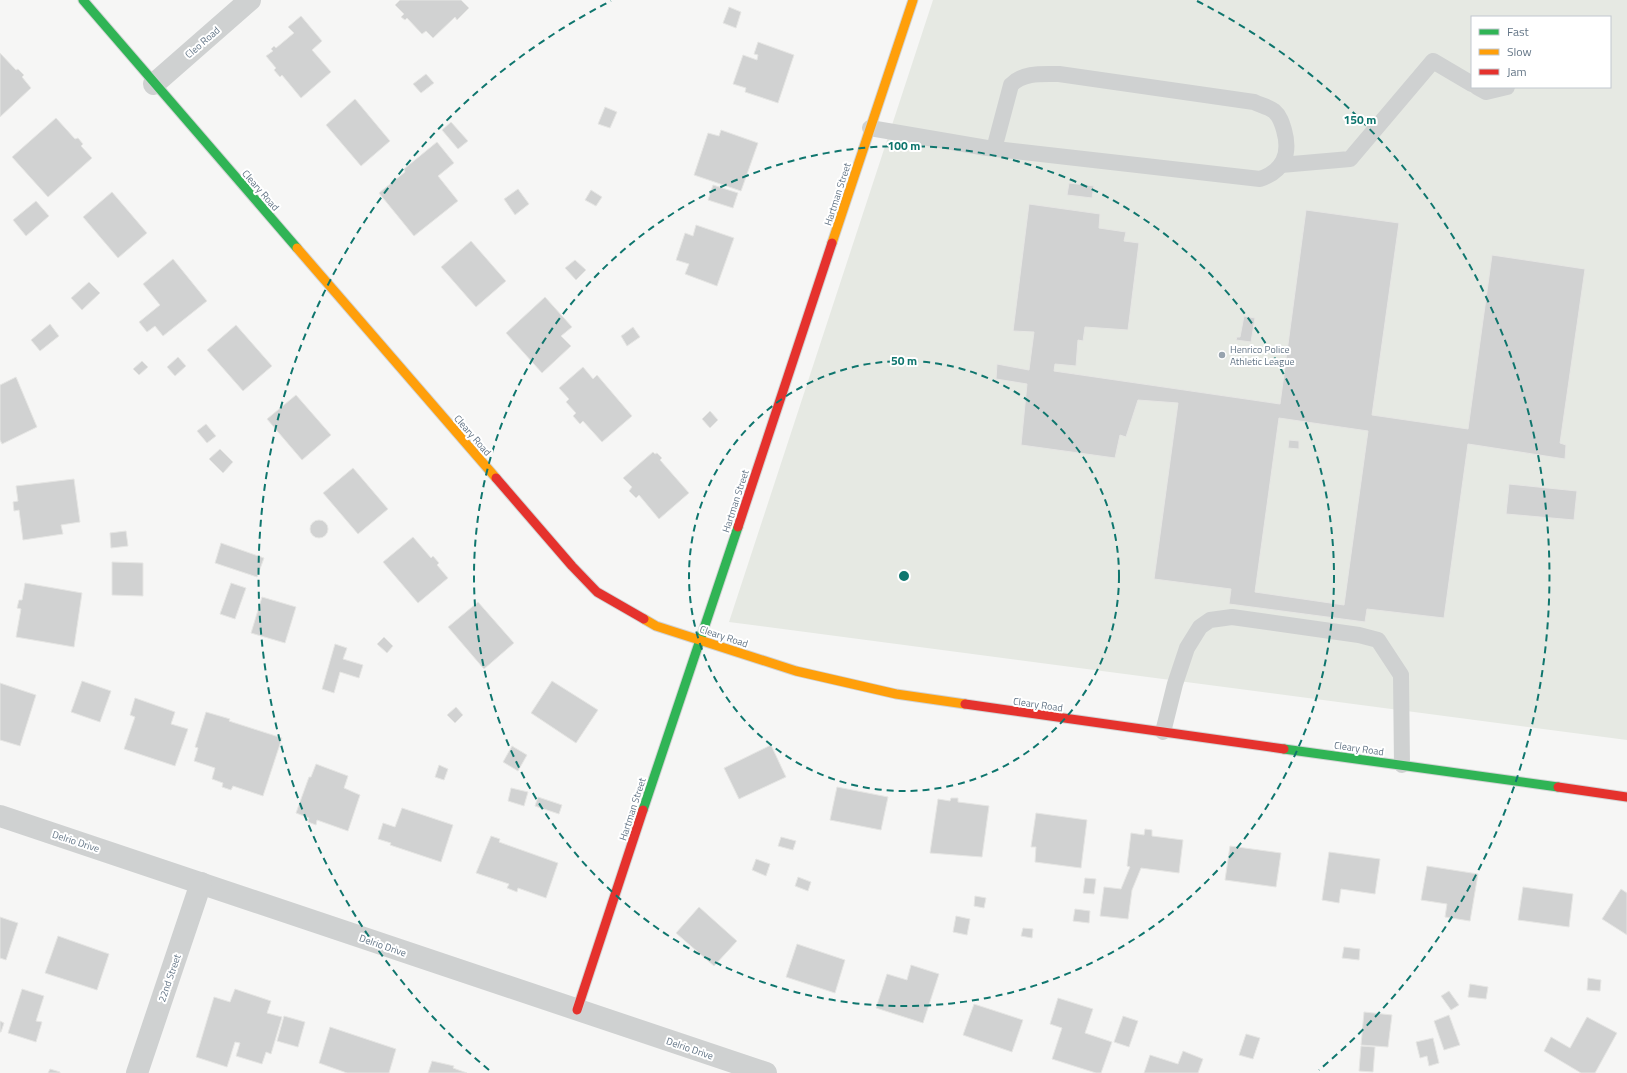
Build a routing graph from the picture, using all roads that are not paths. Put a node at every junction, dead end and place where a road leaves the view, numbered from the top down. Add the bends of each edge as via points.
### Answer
1 (83, 0) edge
2 (250, 0) edge
3 (914, 0) edge
4 (1471, 83) edge
5 (154, 84) junction
6 (1479, 88) edge
7 (1504, 88) edge
8 (870, 128) junction
9 (994, 148) junction
10 (1282, 165) junction
11 (700, 640) junction
12 (1163, 732) junction
13 (1402, 765) junction
14 (1627, 798) edge
15 (0, 816) edge
16 (201, 883) junction
17 (577, 1010) junction
18 (137, 1073) edge
19 (766, 1073) edge

1 - 5 street, Cleary Road
2 - 5 street, Cleo Road
3 - 8 street, Hartman Street
4 - 10 lane via 1433,61 1350,159
5 - 11 street, Cleary Road via 597,592 656,626
6 - 7 lane via 1486,92
8 - 9 lane
8 - 11 street, Hartman Street
9 - 10 lane via 1260,179 1272,174
9 - 10 lane via 1011,85 1016,80 1037,74 1059,74 1254,102 1273,111 1282,121 1286,138 1286,153
11 - 12 street, Cleary Road via 796,671 896,694
11 - 17 street, Hartman Street
12 - 13 street, Cleary Road
12 - 13 lane via 1187,648 1200,627 1210,620 1232,617 1378,640 1401,675
13 - 14 street, Cleary Road
15 - 16 street, Delrio Drive
16 - 17 street, Delrio Drive
16 - 18 street, 22nd Street
17 - 19 street, Delrio Drive

